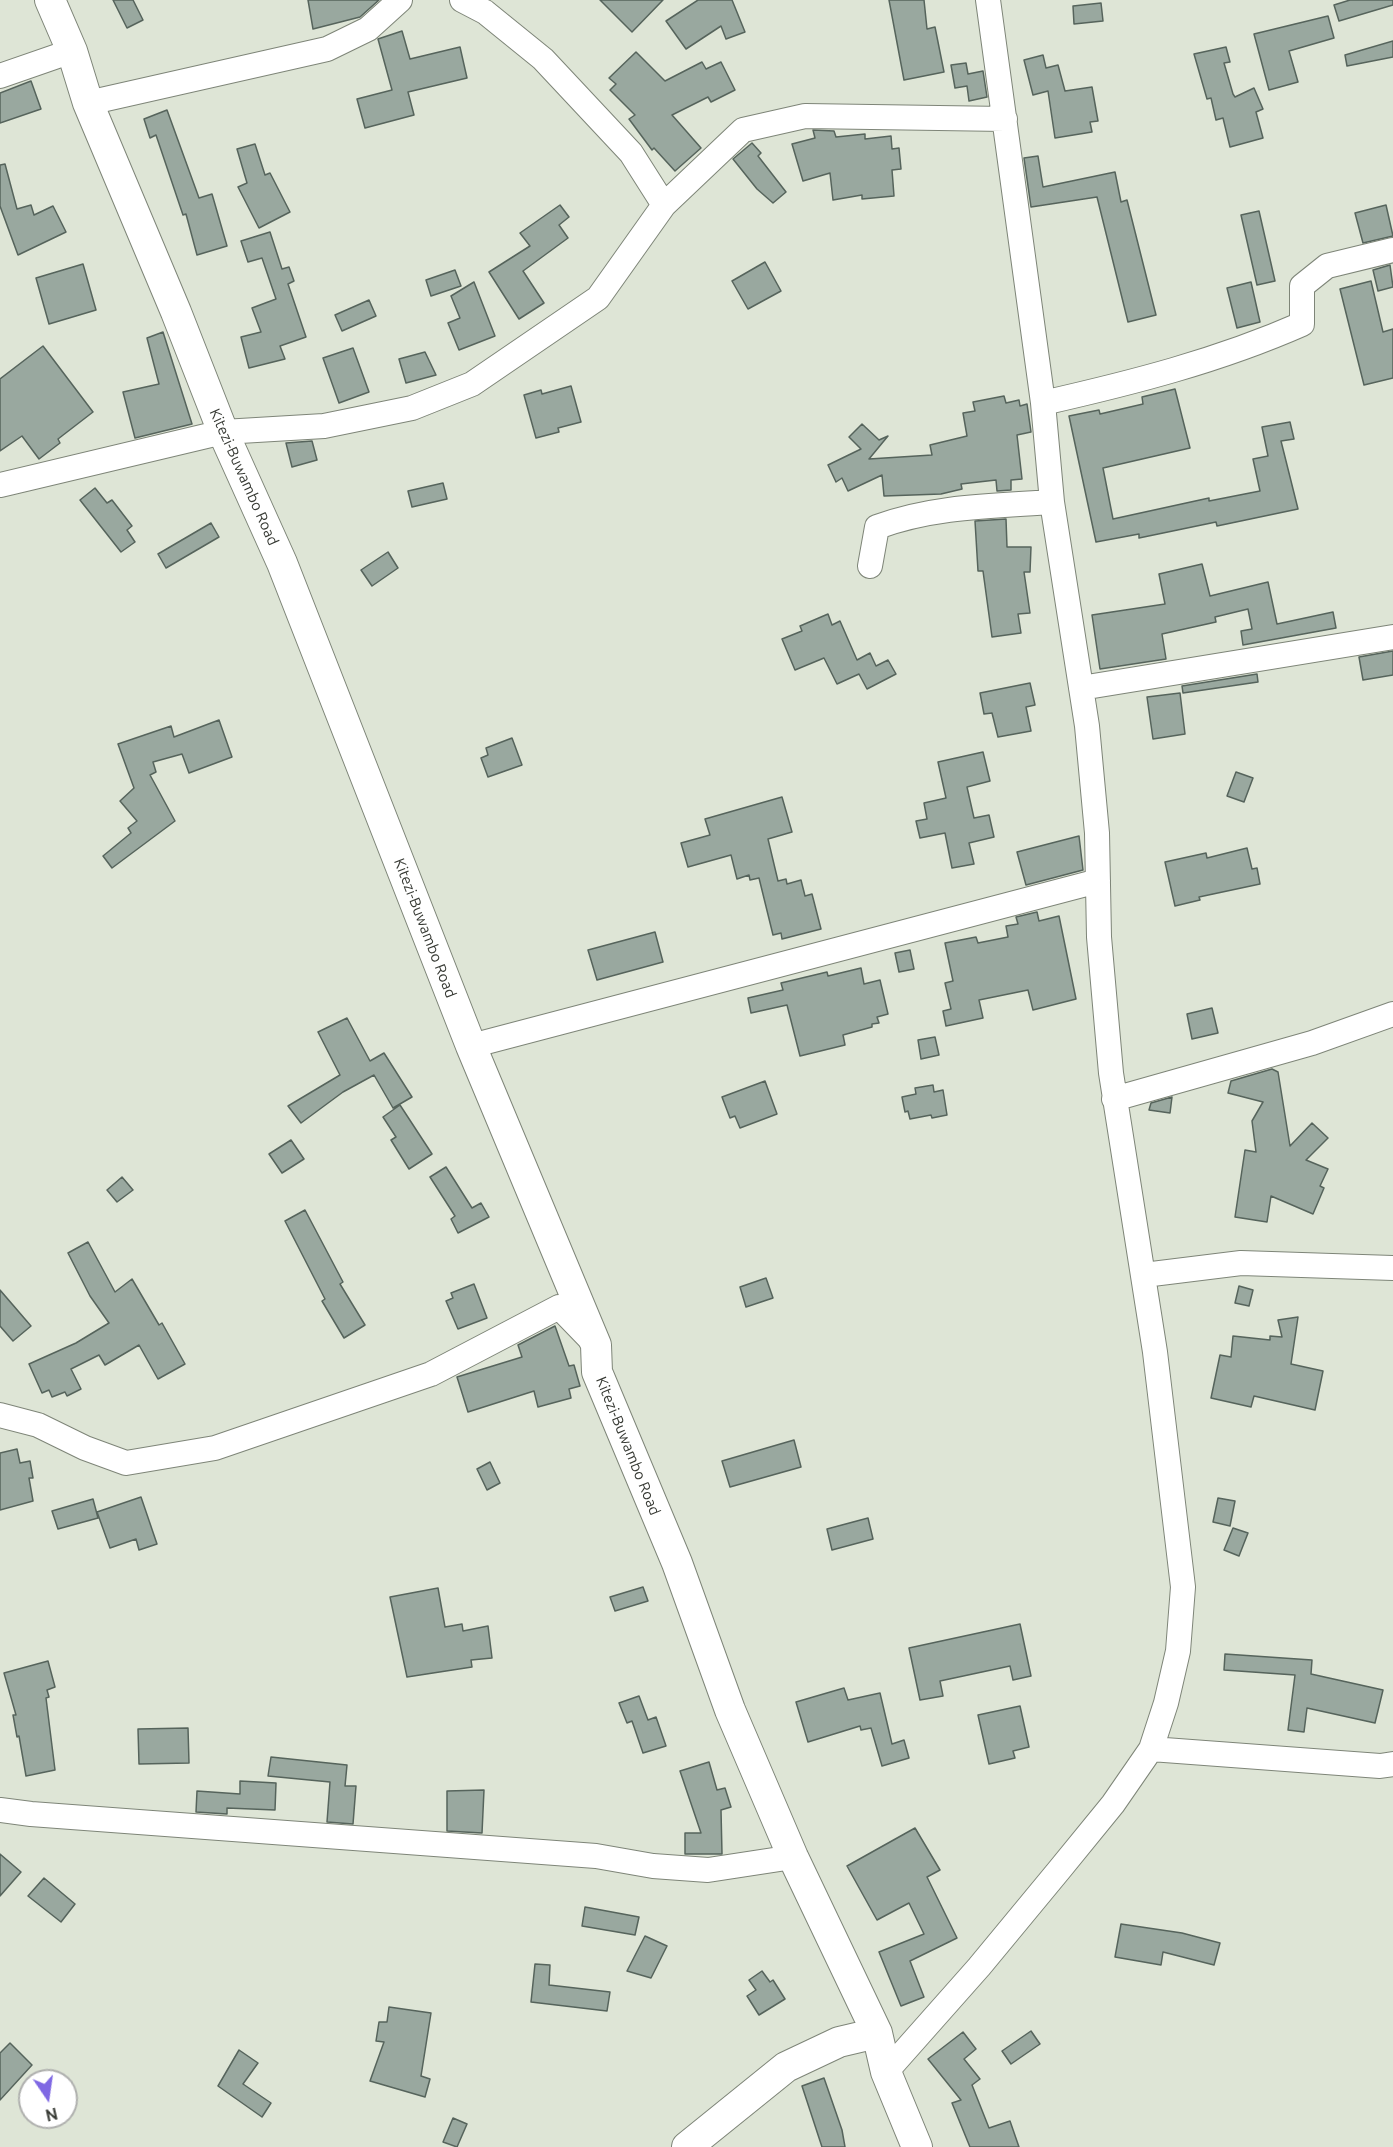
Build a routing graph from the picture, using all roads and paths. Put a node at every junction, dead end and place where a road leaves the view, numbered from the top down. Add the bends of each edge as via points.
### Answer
1 (50, 0) edge
2 (400, 0) edge
3 (462, 0) edge
4 (988, 0) edge
5 (72, 51) junction
6 (0, 76) edge
7 (88, 103) junction
8 (1005, 119) junction
9 (664, 205) junction
10 (1393, 250) edge
11 (1043, 403) junction
12 (223, 432) junction
13 (0, 485) edge
14 (1052, 502) junction
15 (870, 566) dead end
16 (1393, 637) edge
17 (1081, 688) junction
18 (1098, 881) junction
19 (1393, 1014) edge
20 (471, 1046) junction
21 (1114, 1100) junction
22 (1393, 1268) edge
23 (1144, 1275) junction
24 (596, 1345) junction
25 (0, 1415) edge
26 (1151, 1749) junction
27 (1393, 1764) edge
28 (0, 1810) edge
29 (794, 1857) junction
30 (877, 2033) junction
31 (886, 2072) junction
32 (687, 2147) edge
33 (917, 2147) edge

1 - 5 street, Kitezi-Buwambo Road
2 - 7 street via 368,29 327,49
3 - 9 street via 485,12 543,59 631,153
4 - 8 street
5 - 6 street
5 - 7 street, Kitezi-Buwambo Road
7 - 12 street, Kitezi-Buwambo Road
8 - 9 street via 805,116 744,129
8 - 11 street
9 - 12 street via 598,298 472,384 412,408 324,426
10 - 11 street via 1327,266 1302,286 1302,324 1166,375
11 - 14 street
12 - 13 street
12 - 20 street, Kitezi-Buwambo Road via 282,563
14 - 15 street via 908,516 877,527
14 - 17 street
16 - 17 street
17 - 18 street via 1097,833
18 - 20 street
18 - 21 street via 1099,937
19 - 21 street via 1312,1043
20 - 24 street, Kitezi-Buwambo Road
21 - 23 street
22 - 23 street via 1240,1263
23 - 26 street via 1183,1587 1178,1651
24 - 25 street via 559,1307 431,1374 215,1449 126,1463 38,1425
24 - 29 street, Kitezi-Buwambo Road via 597,1372 677,1563 730,1710
26 - 27 street
26 - 31 street via 1083,1842
28 - 29 street via 596,1856 708,1870
29 - 30 street, Kitezi-Buwambo Road
30 - 31 street, Kitezi-Buwambo Road
30 - 32 street via 839,2042 786,2067
31 - 33 street, Kitezi-Buwambo Road

